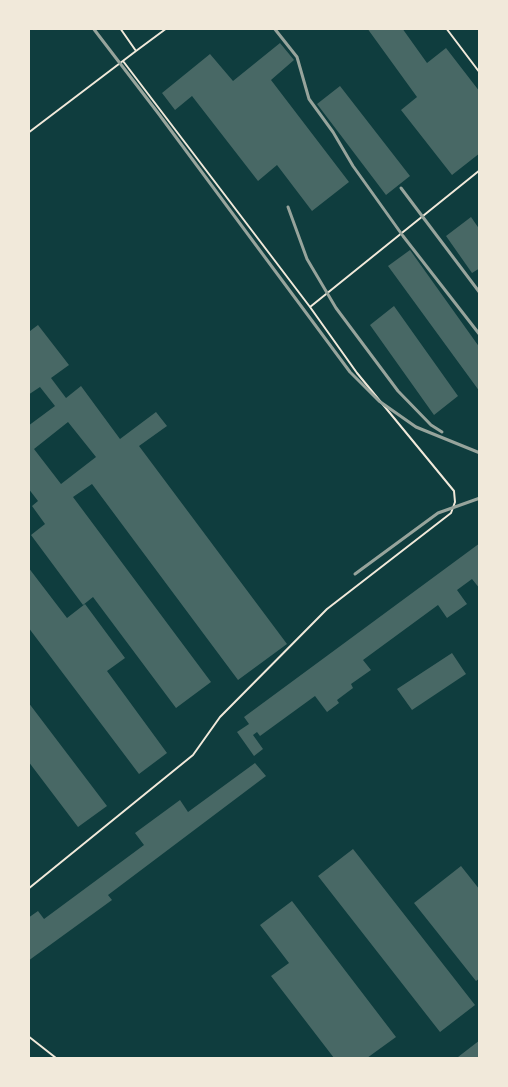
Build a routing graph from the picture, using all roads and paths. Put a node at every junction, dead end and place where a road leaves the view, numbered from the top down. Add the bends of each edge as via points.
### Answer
1 (120, 28) edge
2 (167, 28) edge
3 (446, 28) edge
4 (136, 51) junction
5 (123, 61) junction
6 (480, 73) edge
7 (28, 133) edge
8 (480, 170) edge
9 (310, 307) junction
10 (28, 889) edge
11 (28, 1036) edge
12 (56, 1059) edge

1 - 4 lane
2 - 4 lane
3 - 6 lane
4 - 5 lane
5 - 7 lane
5 - 9 lane
8 - 9 lane
9 - 10 lane via 357,373 454,491 451,513 327,609 220,717 193,755
11 - 12 lane

